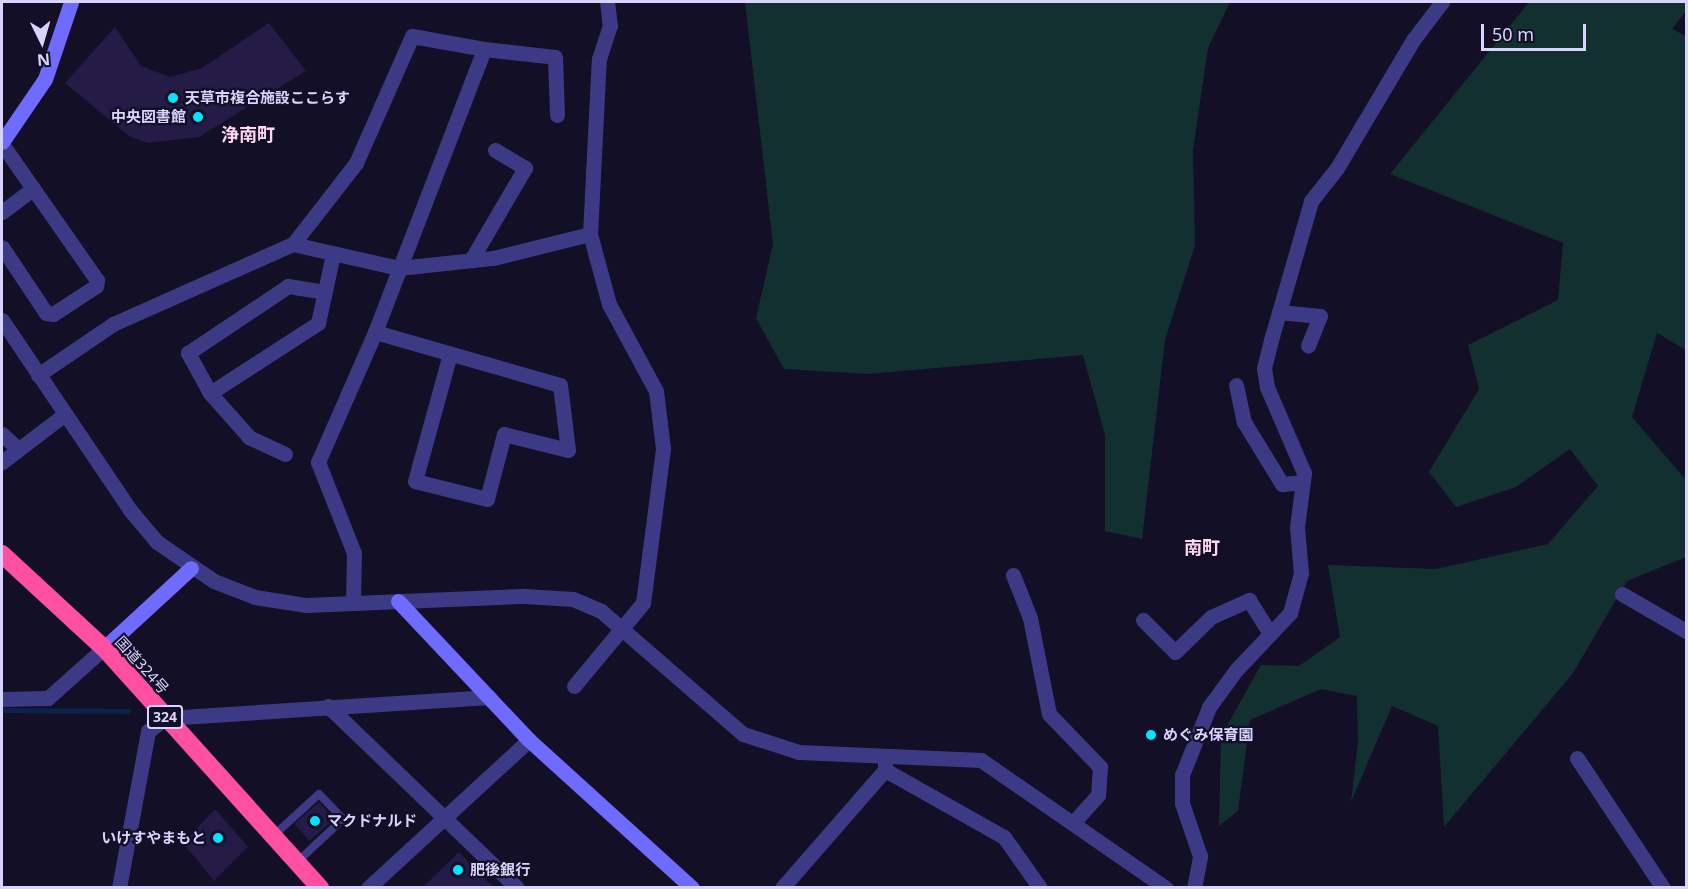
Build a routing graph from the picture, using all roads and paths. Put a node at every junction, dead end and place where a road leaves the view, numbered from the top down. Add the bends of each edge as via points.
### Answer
1 (71, 2) edge
2 (607, 2) edge
3 (1442, 2) edge
4 (484, 49) junction
5 (557, 115) dead end
6 (2, 143) edge
7 (495, 150) dead end
8 (33, 189) junction
9 (2, 212) edge
10 (590, 234) junction
11 (293, 244) junction
12 (2, 247) edge
13 (333, 254) junction
14 (471, 260) junction
15 (399, 268) junction
16 (325, 292) junction
17 (1280, 312) junction
18 (2, 320) edge
19 (375, 332) junction
20 (1308, 346) dead end
21 (450, 354) junction
22 (38, 375) junction
23 (1236, 385) dead end
24 (210, 393) junction
25 (65, 414) junction
26 (2, 434) edge
27 (16, 447) junction
28 (285, 454) dead end
29 (2, 462) edge
30 (1303, 482) junction
31 (2, 554) edge
32 (191, 568) junction
33 (1013, 575) dead end
34 (1622, 594) dead end
35 (398, 601) junction
36 (353, 603) junction
37 (1143, 620) dead end
38 (622, 630) junction
39 (1686, 631) edge
40 (1270, 634) junction
41 (104, 648) junction
42 (574, 686) dead end
43 (489, 696) junction
44 (2, 699) edge
45 (328, 706) junction
46 (165, 718) junction
47 (529, 740) junction
48 (1577, 758) dead end
49 (885, 763) junction
50 (444, 819) junction
51 (1074, 822) junction
52 (273, 836) junction
53 (297, 862) junction
54 (119, 888) edge
55 (320, 888) edge
56 (368, 888) edge
57 (517, 888) edge
58 (692, 888) edge
59 (782, 888) edge
60 (1040, 888) edge
61 (1166, 888) edge
62 (1194, 888) edge
63 (1663, 888) edge

1 - 6 street via 45,79
2 - 10 street via 610,26 599,59
3 - 17 street via 1413,40 1337,168 1311,201
4 - 5 street via 555,57
4 - 11 street via 412,36 356,163
4 - 15 street
6 - 8 street
7 - 14 street via 525,168
8 - 9 street
8 - 12 street via 97,280 96,286 53,314 46,313
10 - 14 street
10 - 38 street via 609,304 656,391 663,448 643,603
11 - 13 street
11 - 22 street via 113,324
13 - 15 street
13 - 16 street
14 - 15 street
15 - 19 street
16 - 24 street via 318,323
16 - 24 street via 288,286 188,353
17 - 20 street via 1320,316
17 - 30 street via 1264,368 1267,387 1304,473
18 - 22 street
19 - 21 street
19 - 36 street via 318,462 354,553
21 - 21 street via 560,385 568,450 504,434 487,500 415,481
22 - 25 street
23 - 30 street via 1244,422 1282,484
24 - 28 street via 249,437
25 - 27 street
25 - 32 street via 130,510 157,542
26 - 27 street
27 - 29 street
30 - 40 street via 1297,527 1301,573 1290,613
31 - 41 highway, 国道324号 / 324
32 - 36 street via 255,597 306,605
32 - 41 street
33 - 51 street via 1029,618 1049,714 1100,767 1098,795
34 - 39 street
35 - 36 street
35 - 38 street via 525,596 573,599 602,611
35 - 43 street
37 - 40 street via 1174,652 1211,617 1249,600
38 - 42 street
38 - 49 street via 743,734 799,752
40 - 62 street via 1209,707 1182,776 1182,802 1200,856
41 - 44 street via 48,698
41 - 46 highway, 国道324号 / 324
43 - 45 street
43 - 47 street
45 - 46 street
45 - 50 street
46 - 52 highway, 国道324号 / 324
46 - 54 street via 148,731
47 - 50 street
47 - 58 street
48 - 63 street
49 - 51 street via 981,760
49 - 59 street
49 - 60 street via 1004,837
50 - 56 street
50 - 57 street
51 - 61 street
52 - 53 highway, 国道324号 / 324
52 - 53 lane via 319,794 343,819
53 - 55 highway, 国道324号 / 324

